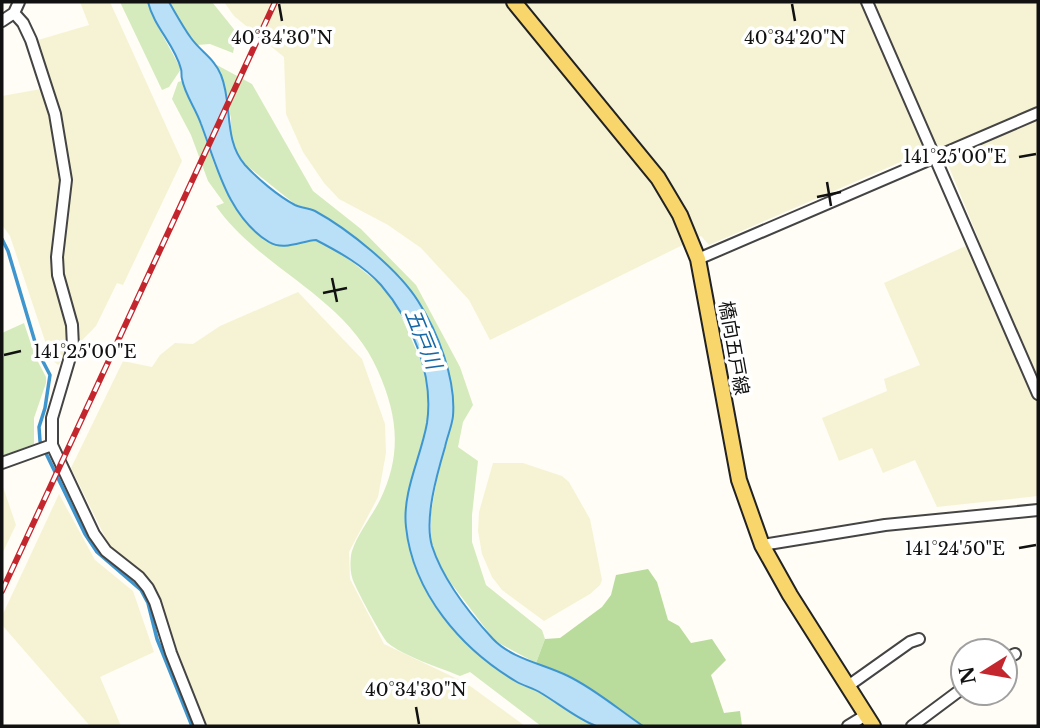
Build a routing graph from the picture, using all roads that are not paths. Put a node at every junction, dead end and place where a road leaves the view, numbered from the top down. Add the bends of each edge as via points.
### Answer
1 (19, 2) edge
2 (514, 2) edge
3 (867, 2) edge
4 (14, 13) junction
5 (2, 21) edge
6 (1038, 113) edge
7 (935, 157) junction
8 (698, 259) junction
9 (1038, 394) edge
10 (52, 445) junction
11 (2, 463) edge
12 (1038, 510) edge
13 (762, 545) junction
14 (919, 639) dead end
15 (848, 686) junction
16 (949, 698) edge
17 (870, 721) edge
18 (200, 726) edge
19 (848, 726) edge
20 (912, 726) edge

1 - 4 street
2 - 8 main road, 橋向五戸線 via 658,178
3 - 7 street
4 - 5 street
4 - 10 street via 32,40 61,140 66,180 57,257 73,346 52,418
6 - 7 street
7 - 8 street
7 - 9 street
8 - 13 main road, 橋向五戸線 via 738,480
10 - 11 street
10 - 18 street via 94,534 152,595
12 - 13 street via 885,525
13 - 15 main road, 橋向五戸線
14 - 15 street
15 - 17 main road, 橋向五戸線
16 - 20 street
17 - 19 street

